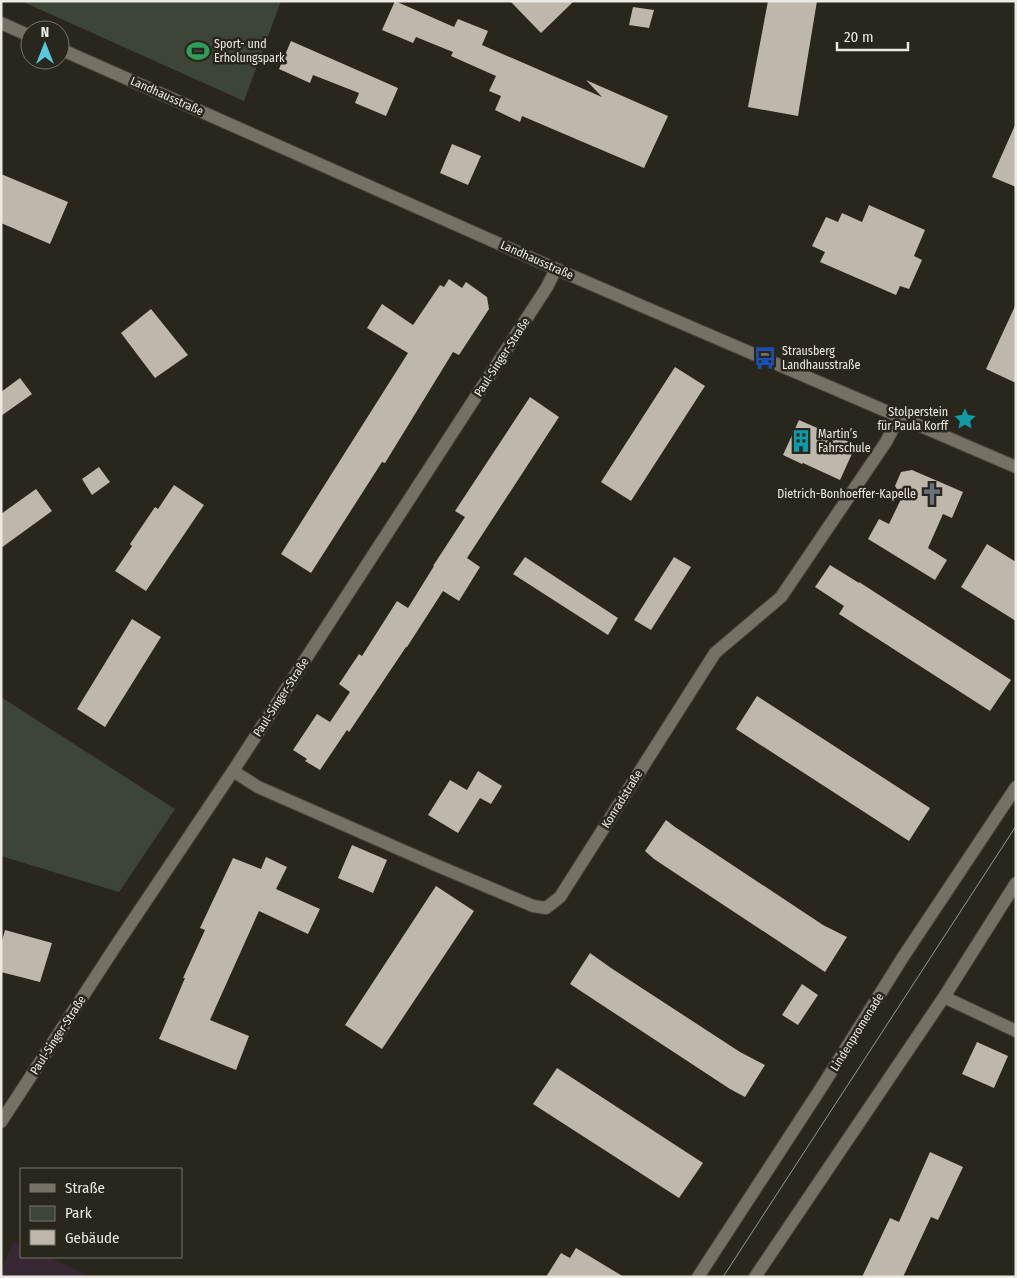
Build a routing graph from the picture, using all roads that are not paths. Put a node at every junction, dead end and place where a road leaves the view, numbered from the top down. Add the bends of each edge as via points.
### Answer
1 (1, 23) edge
2 (20, 32) edge
3 (70, 53) edge
4 (556, 269) junction
5 (899, 417) junction
6 (1016, 467) edge
7 (234, 771) junction
8 (1016, 786) edge
9 (1016, 883) edge
10 (944, 997) junction
11 (1016, 1031) edge
12 (1, 1122) edge
13 (698, 1277) edge
14 (755, 1277) edge

1 - 2 street
3 - 4 street, Landhausstraße
4 - 5 street, Landhausstraße
4 - 7 street, Paul-Singer-Straße
5 - 6 street, Landhausstraße
5 - 7 street, Konradstraße via 886,442 781,597 715,653 560,897 546,908 532,906 258,787
7 - 12 street, Paul-Singer-Straße
8 - 13 street, Lindenpromenade
9 - 10 street
10 - 11 street
10 - 14 street

